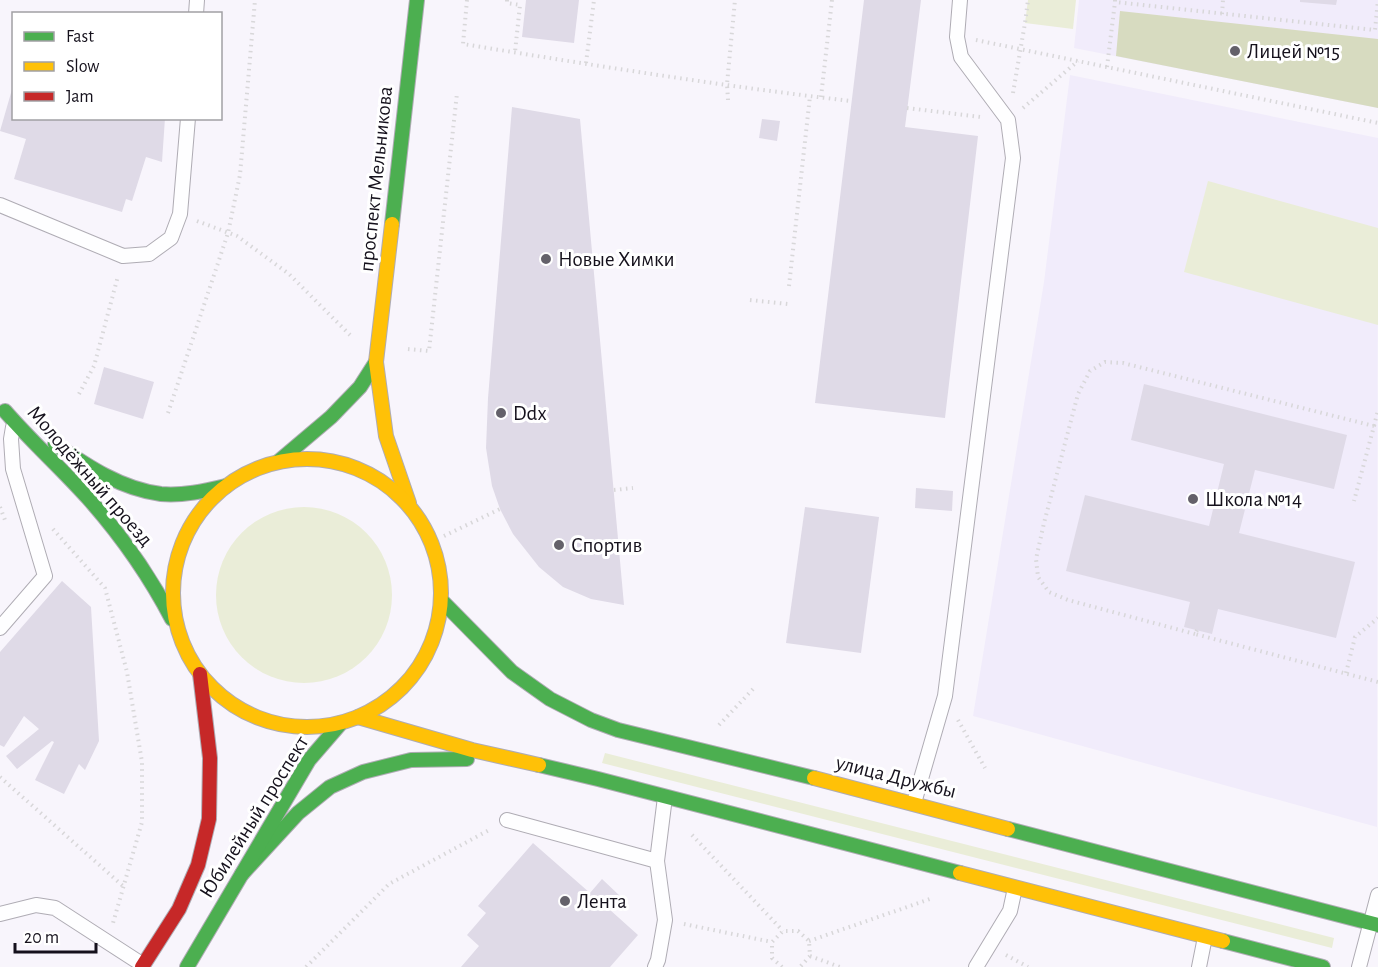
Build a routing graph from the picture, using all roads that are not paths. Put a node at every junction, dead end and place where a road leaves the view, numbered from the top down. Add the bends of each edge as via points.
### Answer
1 (417, 0) edge
2 (960, 0) edge
3 (188, 120) edge
4 (0, 206) edge
5 (376, 362) junction
6 (6, 413) edge
7 (279, 461) junction
8 (226, 486) junction
9 (411, 507) junction
10 (442, 601) junction
11 (0, 628) edge
12 (178, 631) junction
13 (200, 674) junction
14 (358, 717) junction
15 (341, 723) junction
16 (508, 758) junction
17 (665, 797) junction
18 (914, 803) junction
19 (507, 820) road end
20 (657, 861) junction
21 (242, 874) junction
22 (1015, 888) junction
23 (1378, 895) edge
24 (0, 914) edge
25 (1374, 924) edge
26 (1205, 937) junction
27 (143, 966) edge
28 (187, 967) edge
29 (655, 967) edge
30 (976, 967) edge
31 (1199, 967) edge
32 (1323, 967) edge
33 (1359, 967) edge

1 - 5 main road, проспект Мельникова
2 - 18 lane via 957,37 961,57 1008,120 1013,158 945,696
3 - 4 lane via 180,214 171,238 149,254 123,256
5 - 7 main road, проспект Мельникова via 360,387 331,417
5 - 9 main road, проспект Мельникова via 386,436
6 - 8 main road, Молодёжный проезд via 123,485 161,494 194,493
6 - 11 lane via 13,469 45,576
6 - 12 main road, Молодёжный проезд via 74,483 135,556
7 - 8 main road via 249,471
7 - 9 main road via 315,458 351,466 384,483
8 - 12 main road via 207,502 183,541 172,585
9 - 10 main road via 429,536 439,567
10 - 14 main road via 434,638 417,671 391,698
10 - 18 main road, улица Дружбы via 512,672 550,699 591,720
12 - 13 main road, Молодёжный проезд
13 - 15 main road via 228,702 263,720 301,728
13 - 27 main road, Юбилейный проспект via 210,758 209,819 198,865 179,909
14 - 15 main road
14 - 16 main road
15 - 21 main road, Юбилейный проспект via 309,760
16 - 17 main road
16 - 21 main road via 411,760 363,772 330,787 298,813
17 - 20 lane
17 - 22 main road
18 - 25 main road, улица Дружбы
19 - 20 lane
20 - 29 lane via 665,920
21 - 28 main road, Юбилейный проспект
22 - 26 main road
22 - 30 lane via 1010,911
23 - 25 lane
24 - 27 lane via 36,905 55,908
25 - 33 lane
26 - 31 lane
26 - 32 main road

